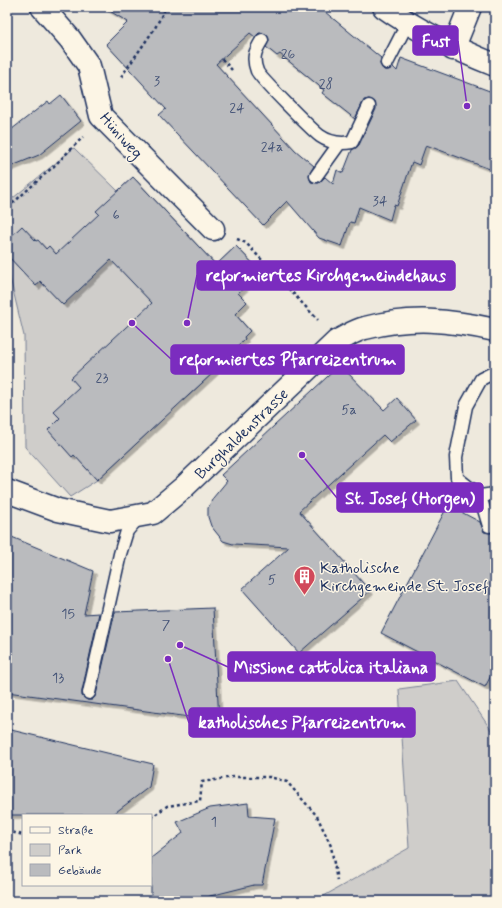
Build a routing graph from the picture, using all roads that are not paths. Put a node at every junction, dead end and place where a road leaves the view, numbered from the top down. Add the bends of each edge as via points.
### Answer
1 (42, 7) edge
2 (384, 7) edge
3 (470, 7) edge
4 (407, 24) junction
5 (262, 40) dead end
6 (453, 49) junction
7 (387, 63) dead end
8 (495, 65) edge
9 (369, 106) dead end
10 (339, 144) junction
11 (316, 176) dead end
12 (213, 229) dead end
13 (495, 330) edge
14 (495, 372) edge
15 (7, 491) edge
16 (495, 494) edge
17 (480, 496) junction
18 (141, 515) junction
19 (489, 526) dead end
20 (89, 693) dead end

1 - 12 street, Hüniweg via 89,66 101,116
2 - 4 street
3 - 6 street
4 - 6 street
4 - 7 lane
5 - 10 lane via 254,53 257,72 266,84 320,136
6 - 8 street
9 - 10 lane via 352,142
10 - 11 lane
13 - 18 street, Burghaldenstrasse via 454,321 415,319 364,328 337,341 184,487 153,513
14 - 17 lane via 481,379 466,406 456,457 457,478
15 - 18 street, Burghaldenstrasse via 58,510 110,521
16 - 17 lane
17 - 19 lane
18 - 20 lane via 127,531 120,554

